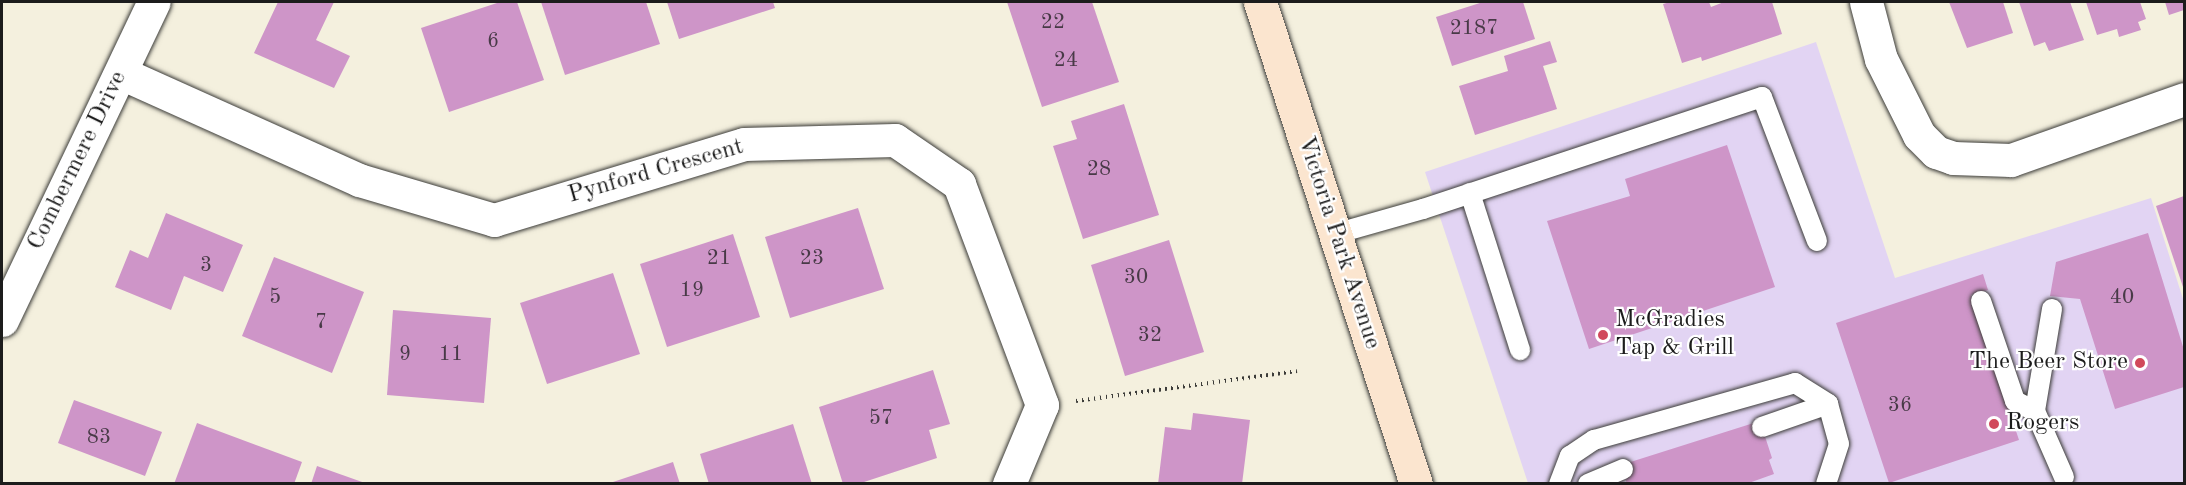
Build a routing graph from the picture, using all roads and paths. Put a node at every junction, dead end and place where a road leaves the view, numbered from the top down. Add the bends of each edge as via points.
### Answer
1 (154, 2) edge
2 (1260, 2) edge
3 (1866, 2) edge
4 (121, 73) junction
5 (2184, 99) edge
6 (1470, 194) junction
7 (1335, 234) junction
8 (1817, 241) dead end
9 (1981, 301) dead end
10 (2052, 309) dead end
11 (2, 320) edge
12 (1520, 350) dead end
13 (1297, 371) dead end
14 (1828, 404) junction
15 (1042, 405) junction
16 (2035, 411) junction
17 (1762, 427) dead end
18 (1623, 469) dead end
19 (2064, 477) dead end
20 (1009, 483) edge
21 (1416, 483) edge
22 (1558, 483) edge
23 (1588, 483) edge
24 (1826, 483) edge

1 - 4 street, Combermere Drive
2 - 7 main road, Victoria Park Avenue
3 - 5 street via 1881,59 1920,135 1936,152 1953,158 2011,160
4 - 11 street, Combermere Drive
4 - 15 street, Pynford Crescent via 359,180 494,220 744,144 895,140 959,184
6 - 7 lane
6 - 8 lane via 1762,97
6 - 12 lane
7 - 21 main road, Victoria Park Avenue
9 - 16 lane via 2015,401
10 - 16 lane
13 - 15 path
14 - 17 lane
14 - 22 lane via 1795,383 1594,440 1570,456
14 - 24 lane via 1839,444
15 - 20 street
16 - 19 lane
18 - 23 lane

